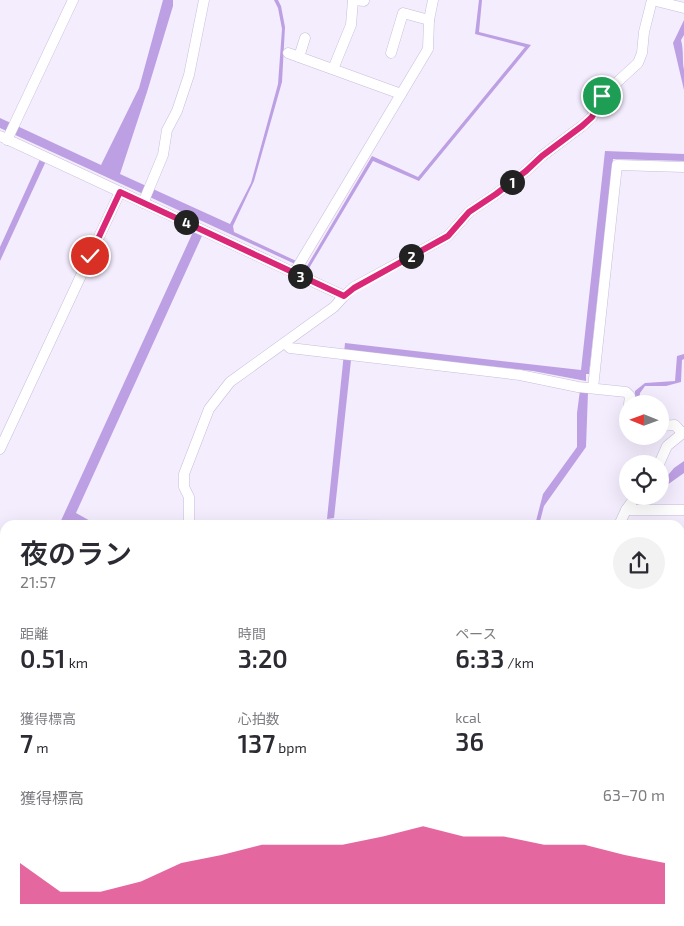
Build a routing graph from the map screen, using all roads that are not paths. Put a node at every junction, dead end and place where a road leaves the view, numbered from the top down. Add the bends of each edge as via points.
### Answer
1 (73, 0) edge
2 (204, 0) edge
3 (357, 0) edge
4 (433, 0) edge
5 (652, 0) edge
6 (684, 8) edge
7 (429, 20) junction
8 (306, 38) dead end
9 (288, 53) dead end
10 (391, 53) dead end
11 (299, 57) junction
12 (333, 69) junction
13 (401, 94) junction
14 (4, 138) edge
15 (684, 167) edge
16 (120, 192) junction
17 (143, 203) junction
18 (298, 267) junction
19 (344, 296) junction
20 (285, 343) junction
21 (592, 388) junction
22 (629, 395) edge
23 (669, 425) edge
24 (683, 432) edge
25 (0, 449) edge
26 (663, 455) edge
27 (630, 505) edge
28 (626, 510) junction
29 (684, 510) edge
30 (189, 520) edge
31 (621, 520) edge

1 - 14 street via 16,121
2 - 17 street via 189,75 167,130 163,155
3 - 12 street via 351,25
4 - 7 street
5 - 6 street
5 - 19 street via 638,63 602,96 587,122 469,212 448,236
7 - 10 street via 403,13
7 - 13 street via 428,49
8 - 11 street
9 - 11 street
11 - 12 street
12 - 13 street
13 - 18 street
14 - 16 street
15 - 21 street via 617,165
16 - 17 street
16 - 25 street
17 - 18 street
18 - 19 street
19 - 20 street
20 - 21 street via 290,348 520,375
20 - 30 street via 230,382 209,409 184,474
21 - 22 street
23 - 24 street via 675,425
24 - 26 street via 667,446
27 - 28 street
28 - 29 street
28 - 31 street

